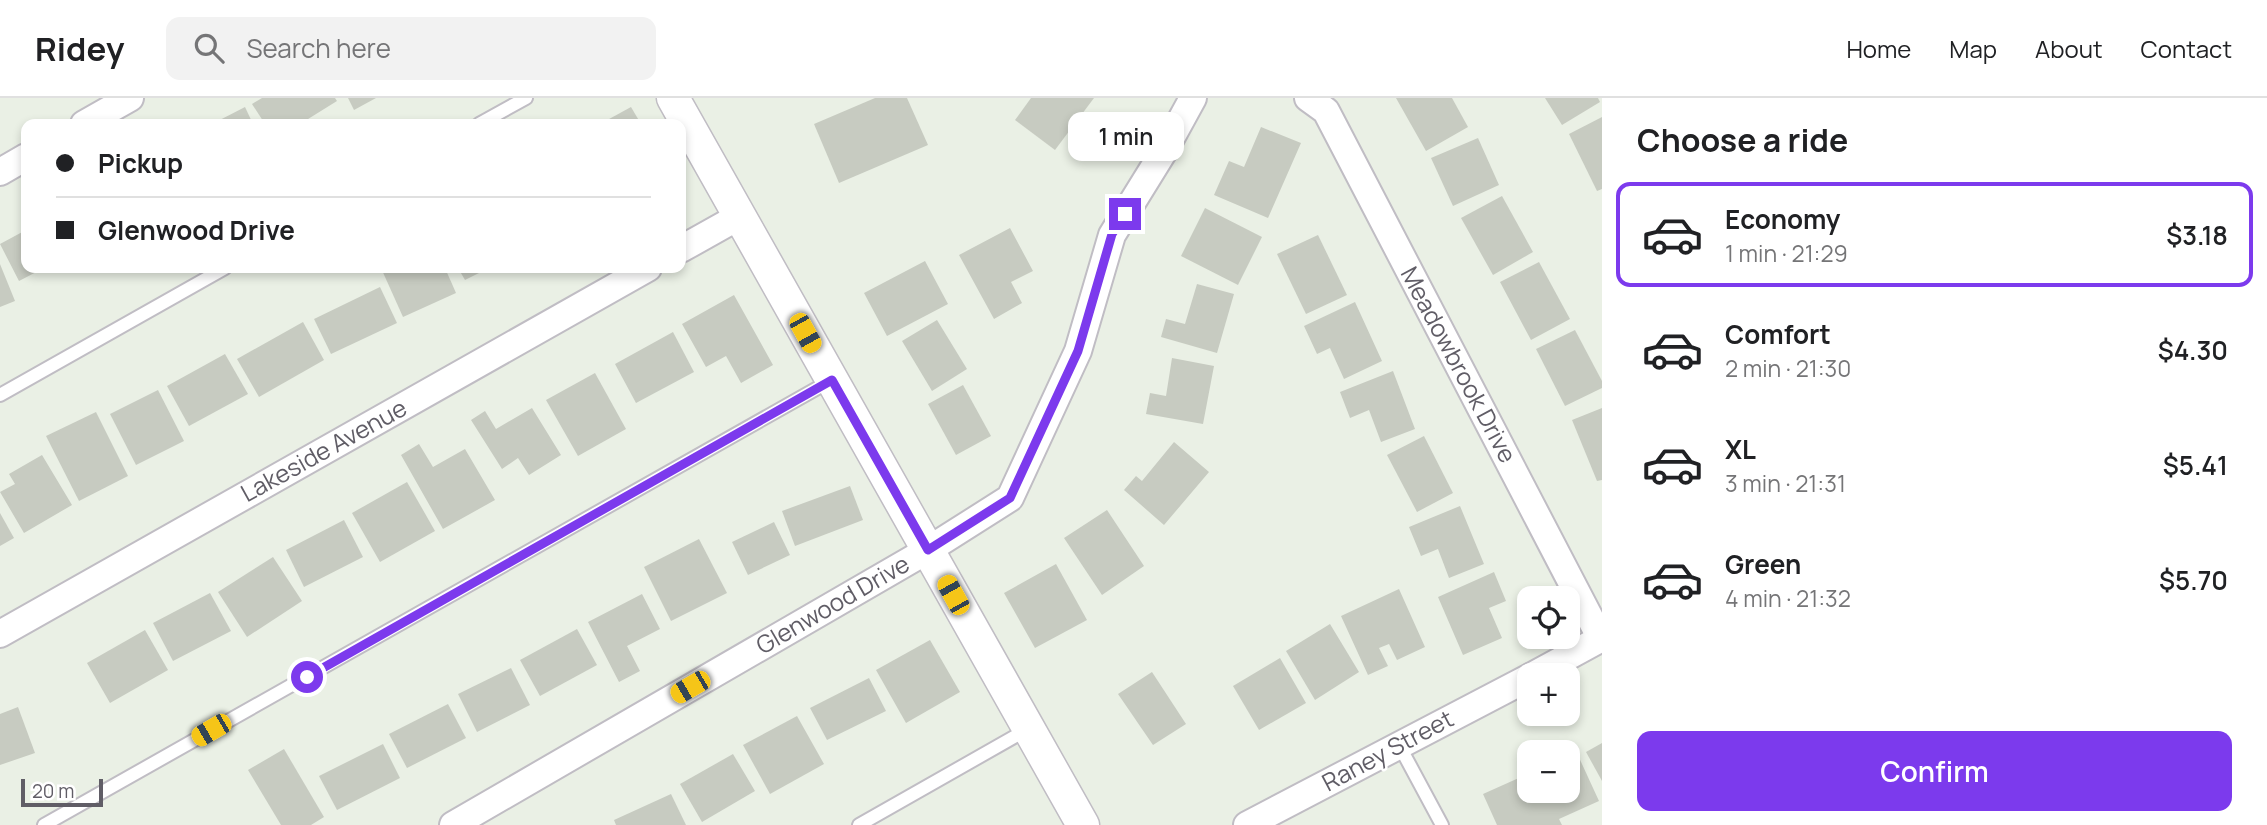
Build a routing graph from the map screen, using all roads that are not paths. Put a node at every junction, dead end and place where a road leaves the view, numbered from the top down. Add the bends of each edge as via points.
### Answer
1 (130, 98) edge
2 (526, 98) edge
3 (673, 98) edge
4 (1193, 98) edge
5 (1308, 98) edge
6 (93, 119) edge
7 (488, 119) edge
8 (685, 119) edge
9 (686, 121) edge
10 (21, 160) edge
11 (0, 172) edge
12 (740, 216) junction
13 (686, 246) edge
14 (216, 273) edge
15 (639, 273) edge
16 (832, 380) junction
17 (0, 395) edge
18 (928, 550) junction
19 (0, 634) edge
20 (1602, 639) edge
21 (1556, 663) edge
22 (1517, 683) edge
23 (1029, 729) junction
24 (1399, 745) junction
25 (44, 825) edge
26 (453, 825) edge
27 (859, 825) edge
28 (1083, 825) edge
29 (1247, 825) edge
30 (1442, 825) edge

1 - 6 street
2 - 7 lane
3 - 8 street
4 - 18 street, Glenwood Drive via 1112,234 1078,351 1010,498
5 - 20 street, Meadowbrook Drive via 1326,111
9 - 12 street
10 - 11 street
12 - 13 street
12 - 16 street
14 - 17 lane
15 - 19 street, Lakeside Avenue
16 - 18 street
16 - 25 lane
18 - 23 street
18 - 26 street, Glenwood Drive
20 - 21 street, Raney Street
22 - 24 street, Raney Street
23 - 27 lane
23 - 28 street
24 - 29 street, Raney Street
24 - 30 lane

